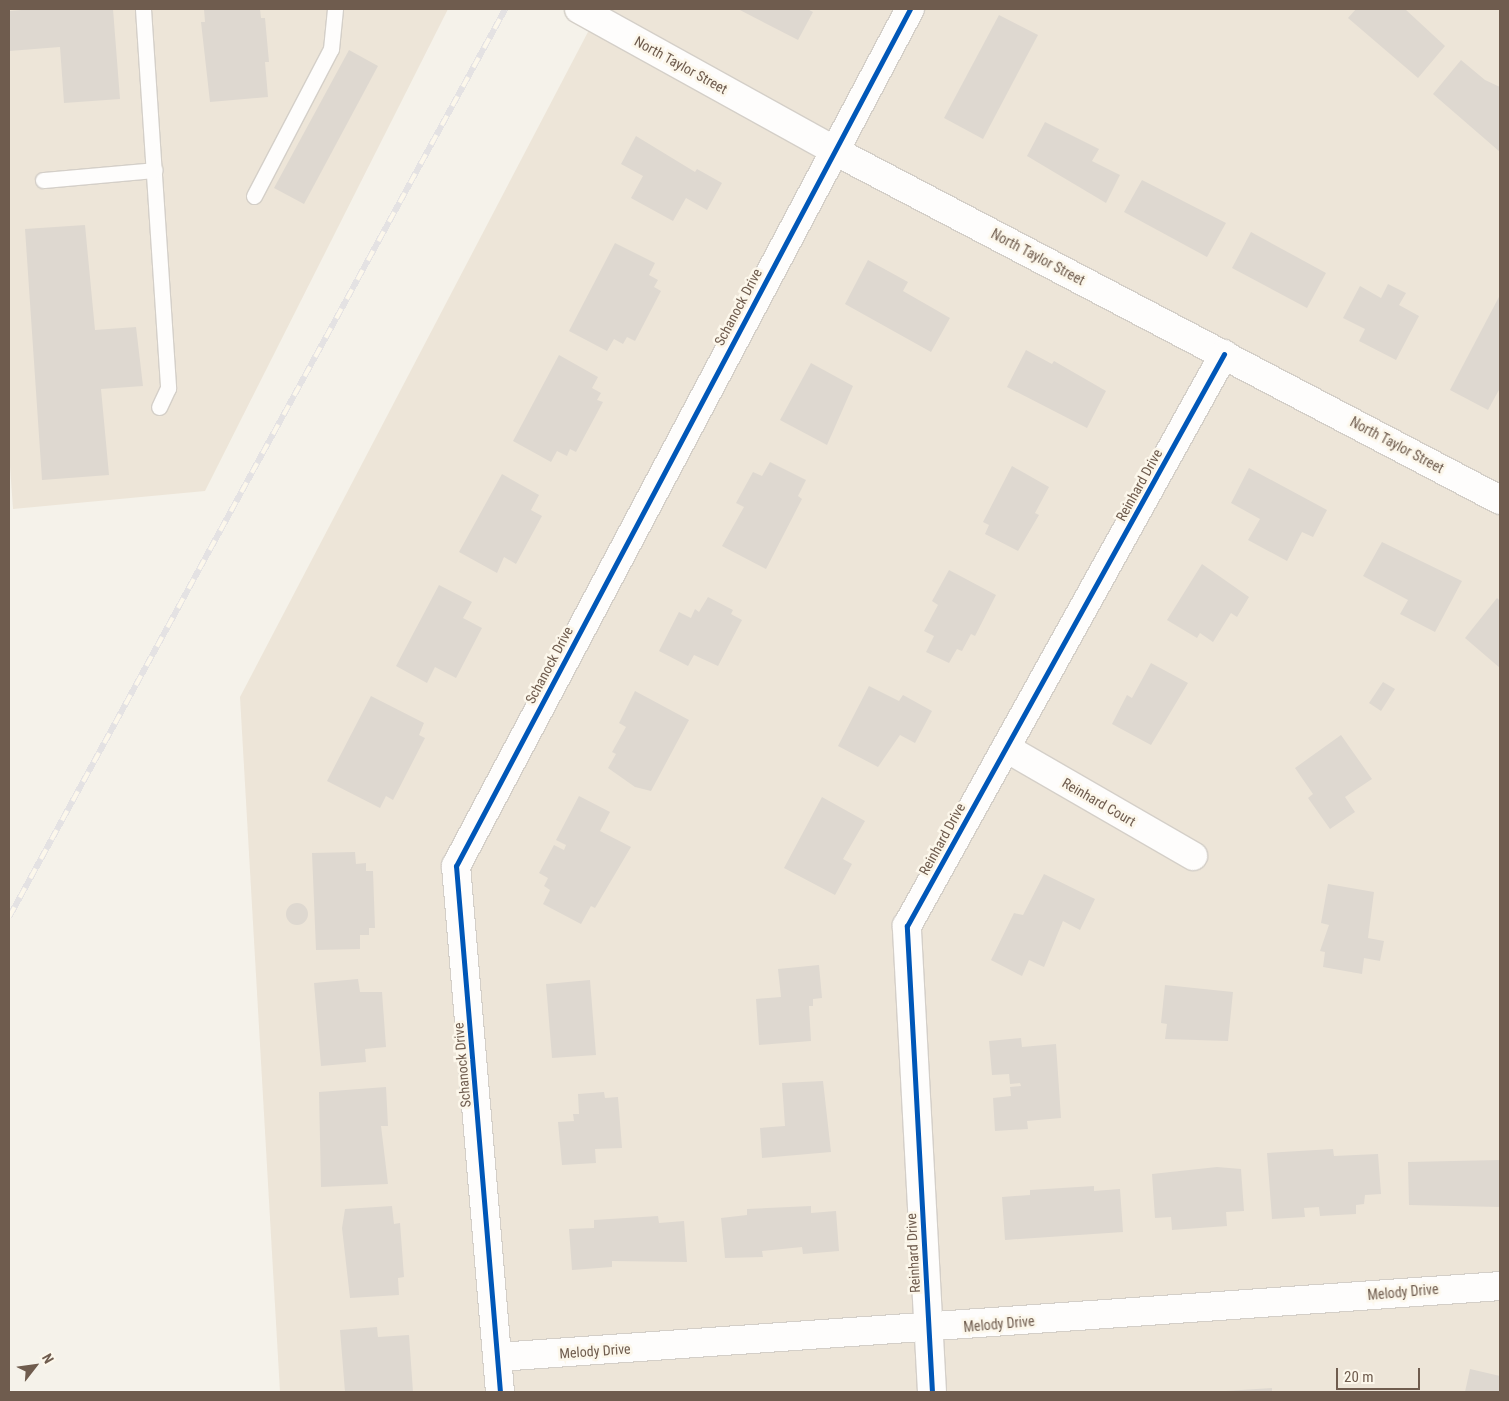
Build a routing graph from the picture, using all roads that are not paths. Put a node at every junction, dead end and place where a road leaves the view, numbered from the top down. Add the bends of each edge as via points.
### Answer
1 (143, 9) edge
2 (335, 9) edge
3 (579, 9) edge
4 (910, 9) edge
5 (833, 150) junction
6 (155, 170) junction
7 (43, 180) dead end
8 (254, 196) dead end
9 (1224, 354) junction
10 (159, 407) dead end
11 (1500, 500) edge
12 (1006, 748) junction
13 (1193, 856) dead end
14 (1500, 1286) edge
15 (929, 1329) junction
16 (498, 1358) junction
17 (500, 1392) edge
18 (932, 1392) edge

1 - 6 lane
2 - 8 lane via 332,49
3 - 5 street, North Taylor Street
4 - 5 street, Schanock Drive
5 - 9 street, North Taylor Street
5 - 16 street, Schanock Drive via 456,866
6 - 7 lane
6 - 10 lane via 168,388
9 - 11 street, North Taylor Street
9 - 12 street, Reinhard Drive
12 - 13 street, Reinhard Court
12 - 15 street, Reinhard Drive via 907,926
14 - 15 street, Melody Drive
15 - 16 street, Melody Drive
15 - 18 street, Reinhard Drive
16 - 17 street, Schanock Drive

